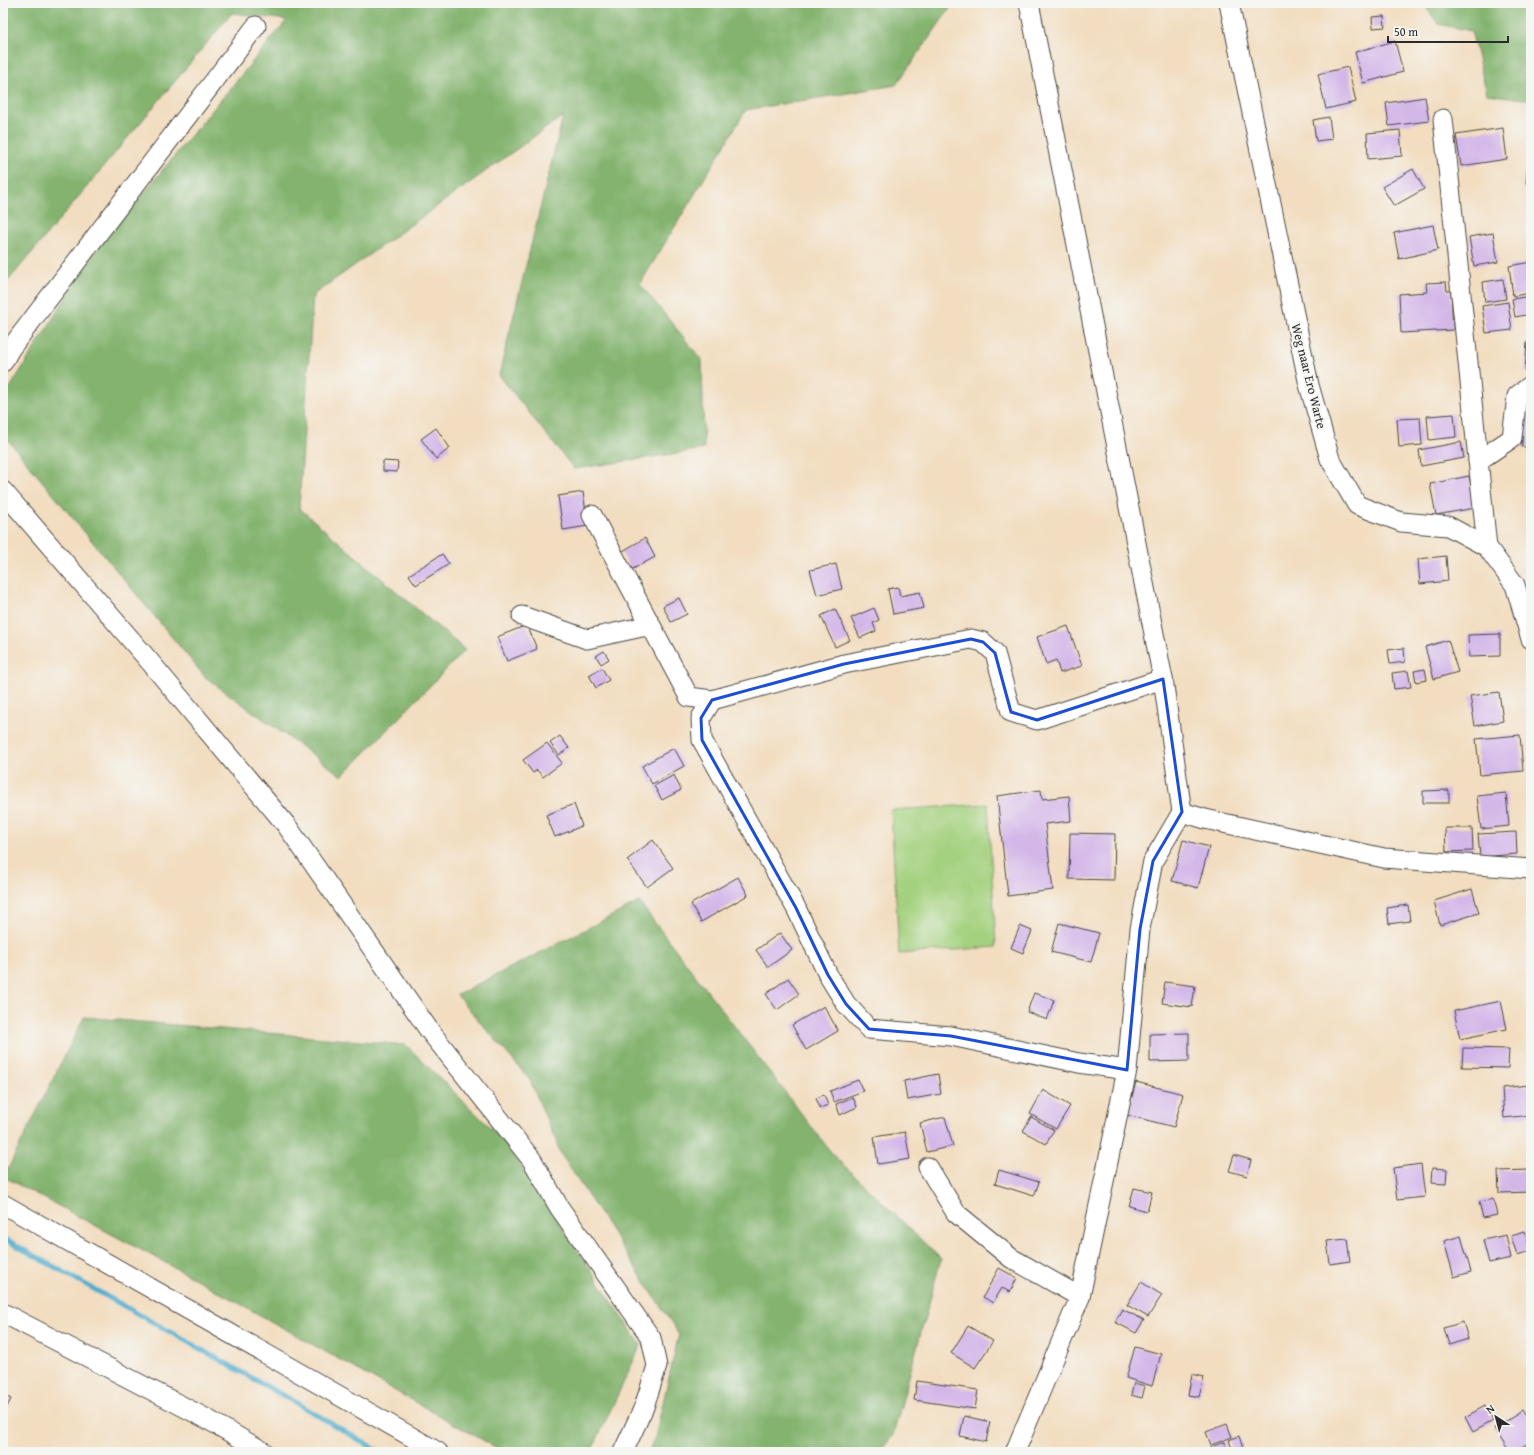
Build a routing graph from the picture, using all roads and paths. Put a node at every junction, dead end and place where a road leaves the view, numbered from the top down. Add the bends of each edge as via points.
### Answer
1 (1029, 3) edge
2 (1228, 3) edge
3 (256, 26) dead end
4 (1444, 119) dead end
5 (3, 362) edge
6 (1531, 385) edge
7 (1478, 461) junction
8 (3, 491) edge
9 (592, 515) dead end
10 (1487, 547) junction
11 (522, 616) dead end
12 (651, 625) junction
13 (1530, 629) edge
14 (1163, 679) junction
15 (712, 700) junction
16 (1182, 812) junction
17 (1531, 869) edge
18 (1127, 1070) junction
19 (928, 1167) dead end
20 (3, 1204) edge
21 (1080, 1297) junction
22 (3, 1313) edge
23 (264, 1452) edge
24 (438, 1452) edge
25 (623, 1452) edge
26 (1015, 1452) edge

1 - 14 street
2 - 10 street, Weg naar Ero Warte via 1309,385 1330,459 1357,505 1401,522 1448,526
3 - 5 street via 10,349
4 - 7 street
6 - 7 street via 1517,396 1512,438
7 - 10 street
8 - 25 street via 287,826 429,1030 532,1160 558,1207 651,1338 657,1366 644,1407
9 - 12 street
10 - 13 street, Weg naar Ero Warte via 1515,585
11 - 12 street via 587,639
12 - 15 street via 689,697
14 - 15 street via 1037,720 1011,712 995,653 983,642 971,639 844,664
14 - 16 street
15 - 18 street via 700,718 702,740 796,908 828,975 846,1004 869,1030 951,1036 1079,1063
16 - 17 street via 1384,858
16 - 18 street via 1153,862 1140,929
18 - 21 street
19 - 21 street via 956,1212 1011,1258
20 - 24 street
21 - 26 street
22 - 23 street

